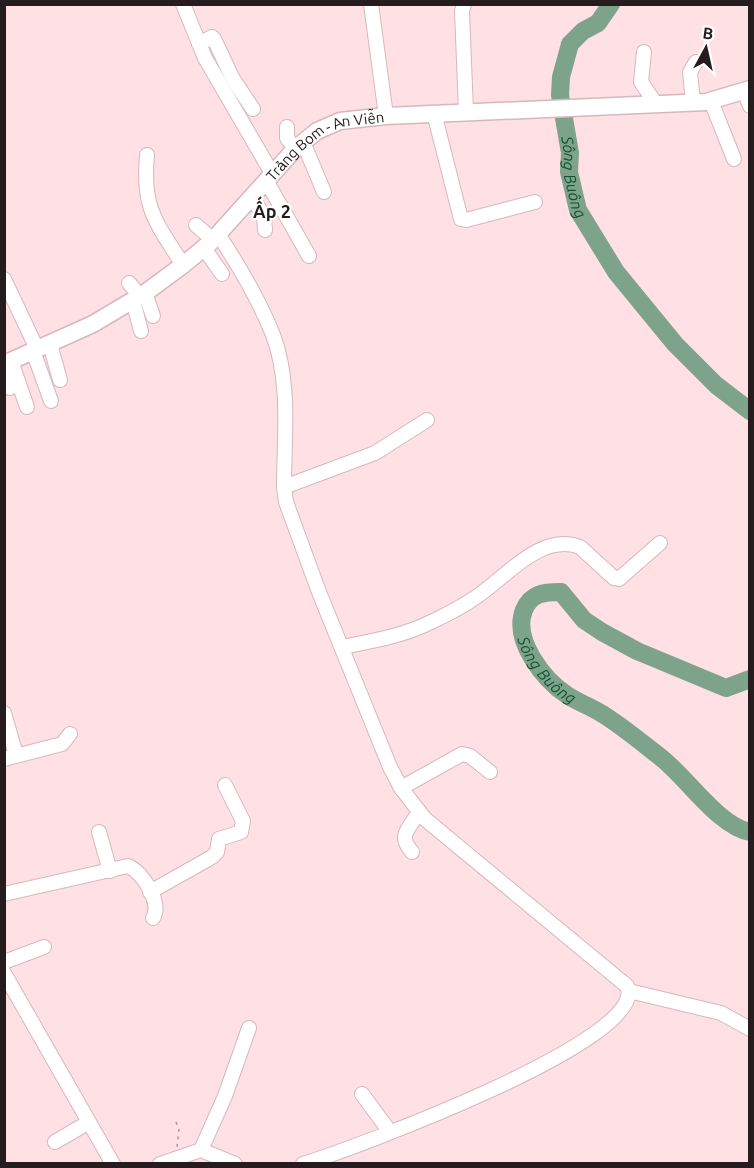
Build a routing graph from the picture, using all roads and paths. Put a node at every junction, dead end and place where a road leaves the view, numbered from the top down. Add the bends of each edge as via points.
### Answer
1 (183, 4) edge
2 (371, 4) edge
3 (464, 4) edge
4 (199, 44) junction
5 (644, 52) dead end
6 (696, 62) dead end
7 (748, 95) edge
8 (711, 101) junction
9 (693, 102) junction
10 (656, 104) junction
11 (466, 112) junction
12 (434, 113) junction
13 (239, 116) junction
14 (386, 116) junction
15 (287, 127) dead end
16 (299, 145) junction
17 (147, 155) dead end
18 (734, 159) dead end
19 (270, 179) junction
20 (324, 192) dead end
21 (253, 199) junction
22 (535, 202) dead end
23 (196, 225) dead end
24 (265, 230) dead end
25 (212, 241) junction
26 (309, 256) dead end
27 (183, 266) junction
28 (222, 274) dead end
29 (4, 279) edge
30 (129, 283) dead end
31 (140, 297) junction
32 (153, 316) dead end
33 (141, 331) dead end
34 (40, 348) junction
35 (7, 366) edge
36 (60, 380) dead end
37 (10, 388) dead end
38 (51, 401) dead end
39 (27, 407) dead end
40 (428, 420) dead end
41 (284, 487) junction
42 (660, 543) dead end
43 (342, 647) junction
44 (4, 713) edge
45 (70, 734) dead end
46 (10, 757) edge
47 (490, 772) dead end
48 (225, 785) dead end
49 (400, 788) junction
50 (419, 812) junction
51 (99, 832) dead end
52 (412, 852) dead end
53 (110, 871) junction
54 (150, 892) junction
55 (4, 894) edge
56 (153, 918) dead end
57 (44, 947) dead end
58 (4, 962) edge
59 (4, 973) edge
60 (629, 991) junction
61 (249, 1028) dead end
62 (750, 1029) edge
63 (362, 1094) dead end
64 (90, 1122) junction
65 (176, 1122) dead end
66 (390, 1132) junction
67 (55, 1142) dead end
68 (201, 1150) junction
69 (181, 1156) junction
70 (229, 1162) edge
71 (113, 1164) edge
72 (160, 1164) edge
73 (303, 1164) edge

1 - 4 street
2 - 14 street
3 - 11 street
4 - 13 street
4 - 13 street via 214,39 233,79 256,108
5 - 10 street via 641,82
6 - 9 street via 690,72
7 - 8 main road
8 - 9 main road
8 - 18 street
9 - 10 main road
10 - 11 main road, Trảng Bom - An Viễn
11 - 12 main road, Trảng Bom - An Viễn
12 - 14 main road, Trảng Bom - An Viễn
12 - 22 street via 461,219
13 - 19 street
14 - 16 main road, Trảng Bom - An Viễn via 333,123
15 - 16 street via 287,138
16 - 19 main road, Trảng Bom - An Viễn
16 - 20 street
17 - 27 street via 147,200 156,225
19 - 21 main road, Trảng Bom - An Viễn
19 - 26 street
21 - 24 street via 264,217
21 - 25 main road, Trảng Bom - An Viễn
23 - 25 street
25 - 27 main road, Trảng Bom - An Viễn
25 - 28 street
25 - 41 street via 243,273 274,337 282,375
27 - 31 main road, Trảng Bom - An Viễn
29 - 34 street
30 - 31 street
31 - 32 street
31 - 33 street
31 - 34 main road, Trảng Bom - An Viễn
34 - 35 main road, Trảng Bom - An Viễn
34 - 36 street
34 - 38 street
35 - 37 street
35 - 39 street
40 - 41 street via 375,453
41 - 43 street via 297,532
42 - 43 street via 619,579 580,547 540,551 477,597 432,622 395,636
43 - 49 street
44 - 46 street
45 - 46 street via 62,744
47 - 49 street via 462,754
48 - 54 street via 243,821 241,832 219,839 212,857
49 - 50 street
50 - 52 street via 404,837
50 - 60 street
51 - 53 street
53 - 54 street via 128,866 137,869
53 - 55 street
54 - 56 street via 155,904
57 - 58 street
59 - 64 street
60 - 62 street via 721,1013
60 - 66 street via 626,1004 612,1018 534,1070
61 - 68 street
63 - 66 street
64 - 67 street
64 - 71 street
65 - 69 path via 176,1144
66 - 73 street
68 - 69 street
68 - 70 street
69 - 72 street

